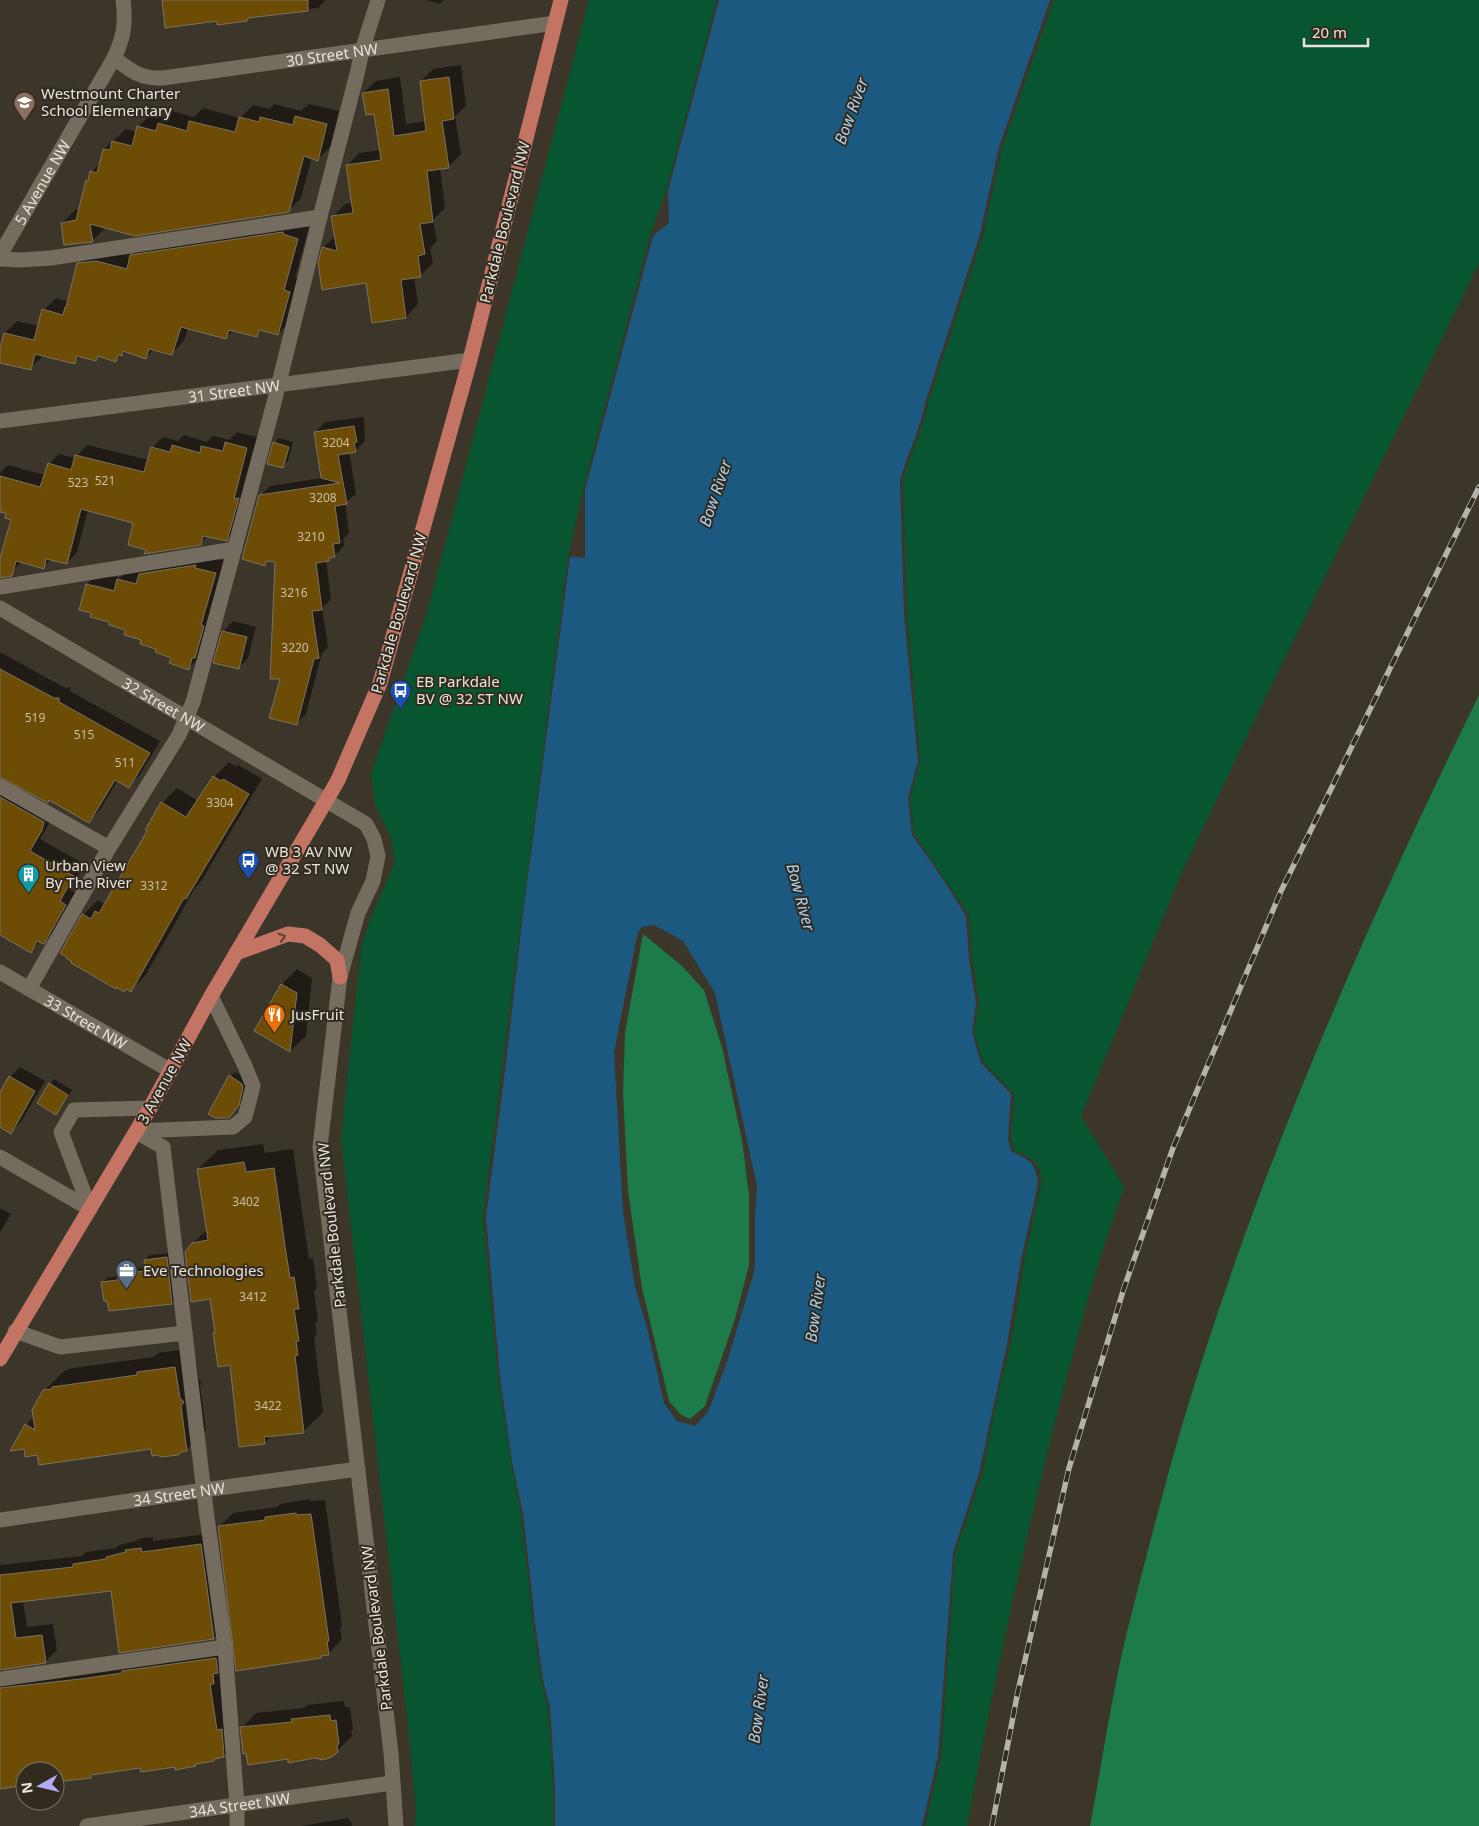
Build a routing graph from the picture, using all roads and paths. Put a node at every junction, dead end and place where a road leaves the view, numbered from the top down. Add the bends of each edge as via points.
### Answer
1 (122, 0) edge
2 (378, 0) edge
3 (561, 0) edge
4 (555, 24) junction
5 (362, 50) junction
6 (114, 58) junction
7 (320, 217) junction
8 (0, 257) edge
9 (470, 360) junction
10 (278, 384) junction
11 (0, 421) edge
12 (235, 549) junction
13 (0, 587) edge
14 (0, 608) edge
15 (186, 719) junction
16 (0, 786) edge
17 (326, 801) junction
18 (109, 848) junction
19 (236, 953) junction
20 (0, 972) edge
21 (340, 977) junction
22 (29, 989) junction
23 (211, 996) junction
24 (171, 1071) junction
25 (150, 1108) junction
26 (136, 1132) junction
27 (0, 1157) edge
28 (90, 1209) junction
29 (15, 1331) junction
30 (185, 1333) junction
31 (0, 1359) edge
32 (358, 1469) junction
33 (204, 1490) junction
34 (0, 1520) edge
35 (225, 1647) junction
36 (0, 1679) edge
37 (392, 1784) junction
38 (237, 1805) junction
39 (87, 1826) edge
40 (237, 1826) edge
41 (396, 1826) edge

1 - 6 street, 5 Avenue NW via 125,17 122,40
2 - 5 street
3 - 4 main road, Parkdale Boulevard NW
4 - 5 street, 30 Street NW
4 - 9 main road, Parkdale Boulevard NW
5 - 6 street, 30 Street NW via 163,78 150,78 131,71
5 - 7 street
6 - 8 street, 5 Avenue NW
7 - 8 street via 50,258 20,260
7 - 10 street
9 - 10 street, 31 Street NW
9 - 17 main road, Parkdale Boulevard NW via 380,683
10 - 11 street, 31 Street NW
10 - 12 street
12 - 13 street
12 - 15 street
14 - 15 street, 32 Street NW
15 - 17 street, 32 Street NW
15 - 18 street
16 - 18 street
17 - 19 main road, 3 Avenue NW
17 - 21 street, Parkdale Boulevard NW via 366,824 378,856 373,881 358,913
18 - 22 street
19 -> 21 main road via 288,934 305,936 337,960
19 - 23 main road, 3 Avenue NW
20 - 22 street, 33 Street NW
21 - 32 street, Parkdale Boulevard NW via 320,1147
22 - 24 street, 33 Street NW
23 - 24 main road, 3 Avenue NW
23 - 26 street via 253,1086 245,1117 233,1127
24 - 25 main road, 3 Avenue NW
25 - 26 main road, 3 Avenue NW
25 - 28 street via 74,1110 61,1132
26 - 28 main road, 3 Avenue NW
26 - 30 street via 163,1147
27 - 28 street
28 - 29 main road, 3 Avenue NW
29 - 30 street via 60,1347
29 - 31 main road, 3 Avenue NW
30 - 33 street
32 - 33 street, 34 Street NW
32 - 37 street, Parkdale Boulevard NW
33 - 34 street, 34 Street NW
33 - 35 street
35 - 36 street
35 - 38 street
37 - 38 street, 34A Street NW
37 - 41 street, Parkdale Boulevard NW
38 - 39 street, 34A Street NW
38 - 40 street

